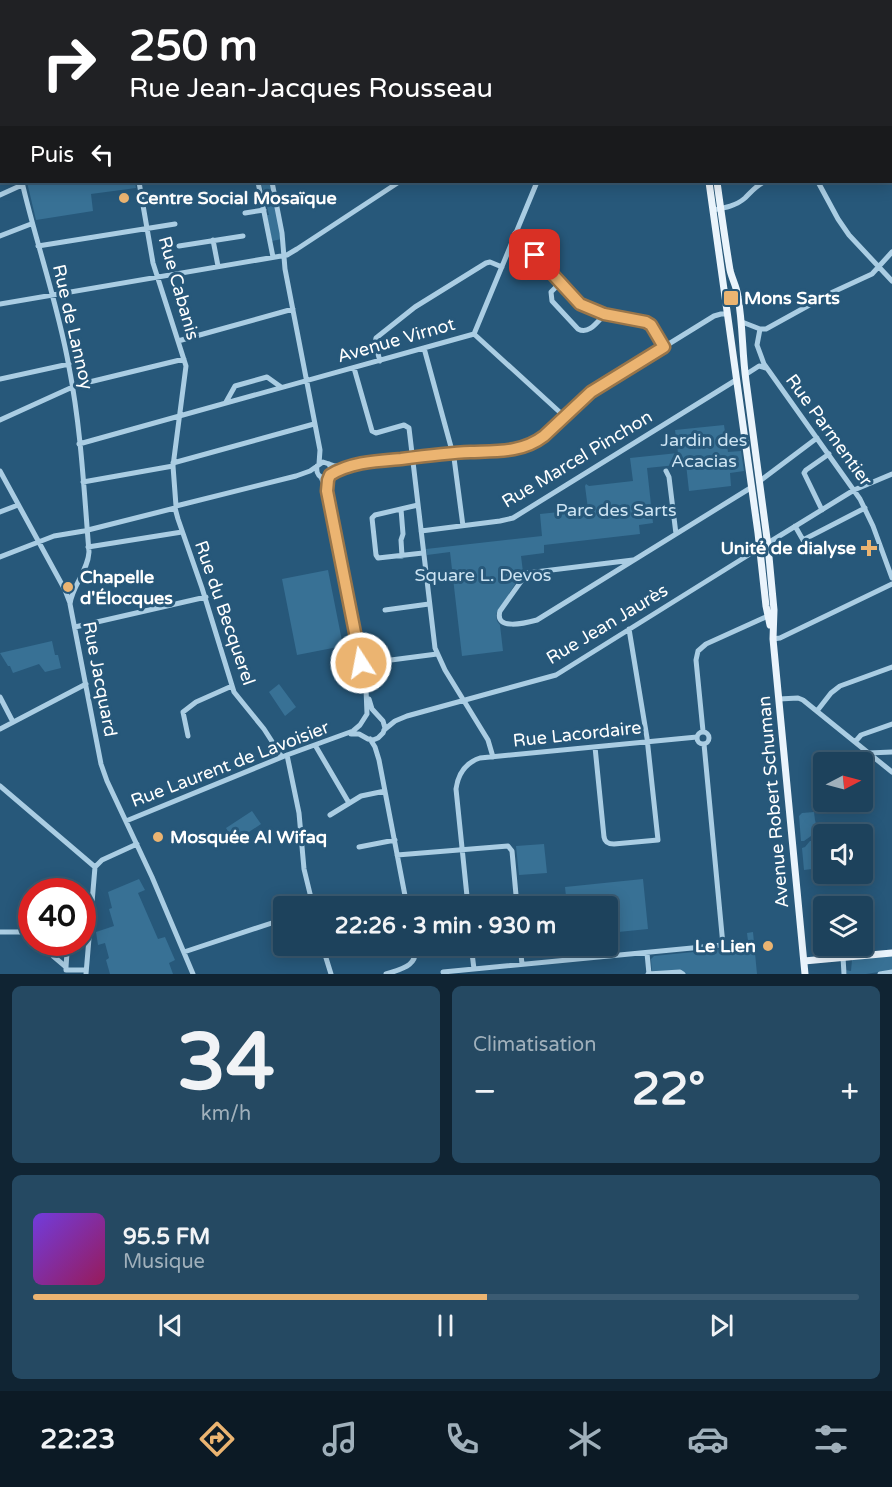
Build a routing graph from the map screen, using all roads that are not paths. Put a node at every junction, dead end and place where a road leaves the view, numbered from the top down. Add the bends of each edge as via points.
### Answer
1 (22, 183) edge
2 (141, 183) edge
3 (258, 183) edge
4 (272, 183) edge
5 (397, 183) edge
6 (537, 183) edge
7 (709, 183) edge
8 (717, 183) edge
9 (762, 183) edge
10 (819, 183) edge
11 (0, 195) edge
12 (717, 209) junction
13 (264, 210) junction
14 (245, 213) dead end
15 (31, 224) junction
16 (175, 224) dead end
17 (146, 228) junction
18 (515, 233) junction
19 (0, 236) edge
20 (243, 236) dead end
21 (213, 240) junction
22 (38, 246) junction
23 (179, 246) dead end
24 (892, 252) edge
25 (284, 255) junction
26 (273, 257) junction
27 (218, 266) junction
28 (502, 267) junction
29 (879, 267) junction
30 (157, 277) junction
31 (892, 281) edge
32 (560, 283) junction
33 (51, 294) junction
34 (0, 304) edge
35 (293, 309) junction
36 (604, 314) junction
37 (727, 314) junction
38 (742, 322) junction
39 (760, 329) junction
40 (474, 334) junction
41 (178, 341) junction
42 (664, 347) junction
43 (424, 348) junction
44 (184, 359) junction
45 (380, 361) junction
46 (69, 364) junction
47 (186, 366) joint
48 (354, 368) junction
49 (766, 368) junction
50 (745, 375) junction
51 (0, 379) edge
52 (736, 380) junction
53 (306, 381) junction
54 (72, 387) junction
55 (281, 387) junction
56 (226, 402) junction
57 (180, 416) junction
58 (564, 416) junction
59 (0, 420) edge
60 (315, 424) junction
61 (817, 438) junction
62 (79, 444) junction
63 (320, 450) junction
64 (453, 453) junction
65 (829, 454) junction
66 (412, 458) junction
67 (327, 463) junction
68 (357, 464) junction
69 (173, 465) junction
70 (318, 465) junction
71 (0, 471) edge
72 (666, 471) dead end
73 (892, 474) edge
74 (329, 475) junction
75 (296, 476) junction
76 (320, 477) junction
77 (760, 481) junction
78 (83, 482) junction
79 (752, 487) junction
80 (854, 490) junction
81 (327, 491) junction
82 (18, 505) junction
83 (418, 505) junction
84 (176, 507) junction
85 (865, 508) junction
86 (401, 509) junction
87 (822, 510) junction
88 (0, 512) edge
89 (463, 526) junction
90 (795, 526) junction
91 (87, 530) junction
92 (421, 531) junction
93 (182, 532) junction
94 (676, 534) junction
95 (39, 542) junction
96 (768, 543) junction
97 (88, 547) junction
98 (760, 548) junction
99 (423, 553) junction
100 (402, 556) junction
101 (0, 557) edge
102 (633, 560) junction
103 (598, 564) junction
104 (892, 578) edge
105 (602, 580) junction
106 (892, 584) edge
107 (206, 597) junction
108 (70, 604) junction
109 (429, 604) junction
110 (385, 610) dead end
111 (768, 616) junction
112 (75, 627) junction
113 (629, 629) junction
114 (773, 639) junction
115 (437, 654) junction
116 (391, 660) dead end
117 (892, 666) edge
118 (86, 684) junction
119 (232, 686) junction
120 (366, 689) junction
121 (0, 696) edge
122 (779, 699) junction
123 (464, 700) junction
124 (817, 711) junction
125 (365, 717) junction
126 (380, 717) junction
127 (14, 722) junction
128 (892, 724) edge
129 (360, 725) junction
130 (0, 729) edge
131 (384, 730) junction
132 (703, 731) junction
133 (346, 735) junction
134 (363, 735) junction
135 (188, 736) dead end
136 (381, 736) junction
137 (697, 737) junction
138 (370, 739) junction
139 (648, 742) junction
140 (855, 742) junction
141 (704, 744) junction
142 (315, 745) junction
143 (595, 747) junction
144 (867, 752) edge
145 (892, 752) edge
146 (873, 753) edge
147 (285, 756) junction
148 (493, 757) junction
149 (873, 757) edge
150 (379, 760) junction
151 (892, 772) edge
152 (0, 786) edge
153 (385, 792) junction
154 (349, 803) junction
155 (330, 815) dead end
156 (126, 821) junction
157 (395, 840) junction
158 (137, 844) junction
159 (359, 847) dead end
160 (462, 849) junction
161 (397, 855) junction
162 (95, 867) junction
163 (93, 878) edge
164 (311, 896) edge
165 (405, 896) edge
166 (467, 896) edge
167 (516, 896) edge
168 (273, 924) edge
169 (0, 932) edge
170 (18, 932) edge
171 (184, 952) junction
172 (647, 953) junction
173 (892, 953) edge
174 (86, 956) edge
175 (325, 956) edge
176 (416, 956) edge
177 (472, 956) edge
178 (521, 956) edge
179 (843, 957) junction
180 (804, 961) junction
181 (522, 964) junction
182 (66, 967) dead end
183 (474, 969) junction
184 (86, 972) edge
185 (443, 972) dead end
186 (892, 972) edge
187 (193, 974) edge
188 (331, 974) edge
189 (386, 974) edge
190 (648, 974) edge
191 (683, 974) edge
192 (805, 974) edge
193 (844, 974) edge
194 (880, 974) edge

1 - 11 street
1 - 15 street, Rue de Lannoy
2 - 17 street, Rue Cabanis
3 - 13 street
4 - 25 street
5 - 25 street
6 - 18 street, Avenue Virnot
7 - 12 main road
8 - 12 main road
9 - 12 street via 741,201
10 - 29 street via 849,235
12 - 37 main road, Avenue Robert Schuman
12 - 38 main road, Avenue Robert Schuman
13 - 14 street
13 - 26 street
15 - 19 street
15 - 22 street, Rue de Lannoy
16 - 17 street
17 - 22 street
17 - 30 street, Rue Cabanis
18 - 28 street, Avenue Virnot
18 - 32 street
20 - 21 street
21 - 23 street
21 - 27 street
22 - 33 street, Rue de Lannoy
24 - 29 street
25 - 26 street
25 - 35 street
26 - 27 street
27 - 30 street
28 - 40 street, Avenue Virnot
28 - 45 street via 486,263 409,311 376,338
29 - 31 street
29 - 39 street
30 - 33 street
30 - 41 street, Rue Cabanis
32 - 36 street via 580,304
32 - 36 street via 551,292 552,301 578,329 587,330
33 - 34 street
33 - 46 street, Rue de Lannoy
35 - 41 street
35 - 53 street
36 - 42 street via 646,322
37 - 38 main road
37 - 42 street via 714,316
37 - 52 main road, Avenue Robert Schuman
38 - 39 street
38 - 50 main road, Avenue Robert Schuman
39 - 49 street, Rue Parmentier via 757,345
40 - 43 street, Avenue Virnot
40 - 58 street
41 - 44 street, Rue Cabanis
42 - 58 street via 591,392
43 - 45 street, Avenue Virnot
43 - 64 street
44 - 47 street, Rue Cabanis
44 - 54 street
45 - 48 street, Avenue Virnot
46 - 51 street
46 - 54 street, Rue de Lannoy
47 - 57 street, Rue du Becquerel
48 - 53 street, Avenue Virnot
48 - 66 street via 372,431 408,426
49 - 50 street, Rue Parmentier via 759,366
49 - 61 street, Rue Parmentier
50 - 52 main road
50 - 77 main road, Avenue Robert Schuman
52 - 79 main road, Avenue Robert Schuman
52 - 89 street, Rue Marcel Pinchon via 513,518
53 - 55 street, Avenue Virnot
53 - 60 street
54 - 59 street
54 - 62 street, Rue de Lannoy
55 - 56 street, Avenue Virnot
55 - 56 street via 267,377 235,386
56 - 57 street, Avenue Virnot
57 - 62 street, Avenue Virnot
57 - 69 street, Rue du Becquerel
58 - 64 street via 537,441 519,449
60 - 63 street
60 - 69 street
61 - 65 street, Rue Parmentier
61 - 77 street
62 - 78 street, Rue de Lannoy
63 - 67 street
63 - 70 street
64 - 66 street
64 - 89 street
65 - 80 street, Rue Parmentier
65 - 87 street via 804,473
66 - 68 street
66 - 83 street
67 - 68 street
67 - 70 street
67 - 74 street via 332,469
68 - 74 street
69 - 78 street
69 - 84 street, Rue du Becquerel
70 - 75 street
70 - 76 street
71 - 82 street
72 - 94 street
73 - 80 street, Rue Jean Jaurès
74 - 76 street
74 - 81 street
75 - 76 street
75 - 84 street
76 - 81 street
77 - 79 main road
77 - 96 main road, Avenue Robert Schuman
78 - 91 street, Rue de Lannoy
79 - 94 street
79 - 98 main road, Avenue Robert Schuman
80 - 85 street, Rue Parmentier
80 - 87 street, Rue Jean Jaurès
81 - 120 street
82 - 88 street
82 - 95 street
83 - 86 street
83 - 92 street
84 - 91 street
84 - 93 street, Rue du Becquerel
85 - 90 street via 802,540
85 - 104 street, Rue Parmentier
86 - 100 street
86 - 100 street via 372,518 377,556
87 - 90 street, Rue Jean Jaurès
89 - 92 street, Rue Marcel Pinchon
90 - 96 street, Rue Jean Jaurès
91 - 95 street
91 - 97 street, Rue Jacquard
92 - 99 street
93 - 97 street
93 - 107 street, Rue du Becquerel
94 - 102 street
95 - 101 street
95 - 108 street
96 - 98 main road, Rue Jean Jaurès
96 - 114 main road, Avenue Robert Schuman
97 - 108 street, Rue Jacquard via 88,562
98 - 111 main road, Avenue Robert Schuman
98 - 113 street, Rue Jean Jaurès
99 - 100 street
99 - 109 street
102 - 103 street
102 - 105 street
103 - 105 street
103 - 105 street via 527,573 498,617 505,624 533,621
106 - 114 street
107 - 112 street
107 - 119 street, Rue du Becquerel
108 - 112 street, Rue Jacquard
109 - 110 street
109 - 115 street
111 - 114 main road, Avenue Robert Schuman
111 - 132 street via 698,651
112 - 118 street, Rue Jacquard
113 - 123 street, Rue Jean Jaurès via 552,676
113 - 139 street
114 - 122 main road, Avenue Robert Schuman
115 - 116 street
115 - 123 street
117 - 124 street via 840,686
118 - 127 street
118 - 156 street, Rue Jacquard via 102,770
119 - 135 street via 195,702 183,712
119 - 147 street, Rue du Becquerel
120 - 125 street
120 - 126 street via 372,709
121 - 127 street
122 - 124 street via 800,698
122 - 180 main road, Avenue Robert Schuman
123 - 131 street, Rue Jean Jaurès via 402,718
123 - 148 street via 488,740
124 - 140 street
125 - 126 street
125 - 129 street
126 - 131 street
127 - 130 street
128 - 140 street via 861,735
129 - 133 street, Rue Laurent de Lavoisier
129 - 134 street
131 - 136 street
132 - 137 street
132 - 141 street via 710,737
133 - 134 street, Rue Laurent de Lavoisier
133 - 142 street, Rue Laurent de Lavoisier
134 - 138 street
136 - 138 street
136 - 150 street
137 - 139 street, Rue Lacordaire
137 - 141 street
138 - 150 street
139 - 143 street, Rue Lacordaire
139 - 143 street via 658,840 614,844 606,841
140 - 144 street
141 - 172 street via 723,945
142 - 147 street, Rue Laurent de Lavoisier
142 - 154 street
143 - 148 street, Rue Lacordaire
145 - 146 street
147 - 156 street, Rue Laurent de Lavoisier
147 - 164 street via 299,813
148 - 160 street, Rue Lacordaire via 477,759 464,768 458,779
149 - 151 street
150 - 153 street
152 - 162 street
153 - 154 street
153 - 157 street
154 - 155 street
156 - 158 street, Rue Jacquard
157 - 159 street
157 - 161 street
158 - 162 street
158 - 171 street, Rue Jacquard
160 - 161 street
160 - 166 street
160 - 167 street via 510,847
161 - 165 street
162 - 163 street
168 - 171 street
169 - 170 street
171 - 187 street, Rue Jacquard
172 - 181 street
172 - 190 street
173 - 179 main road
174 - 184 street
175 - 188 street
176 - 189 street via 403,969
177 - 183 street
178 - 181 street
179 - 180 main road
179 - 193 street
180 - 192 main road, Avenue Robert Schuman
181 - 183 street
182 - 184 street
183 - 185 street
186 - 194 street
190 - 191 street

